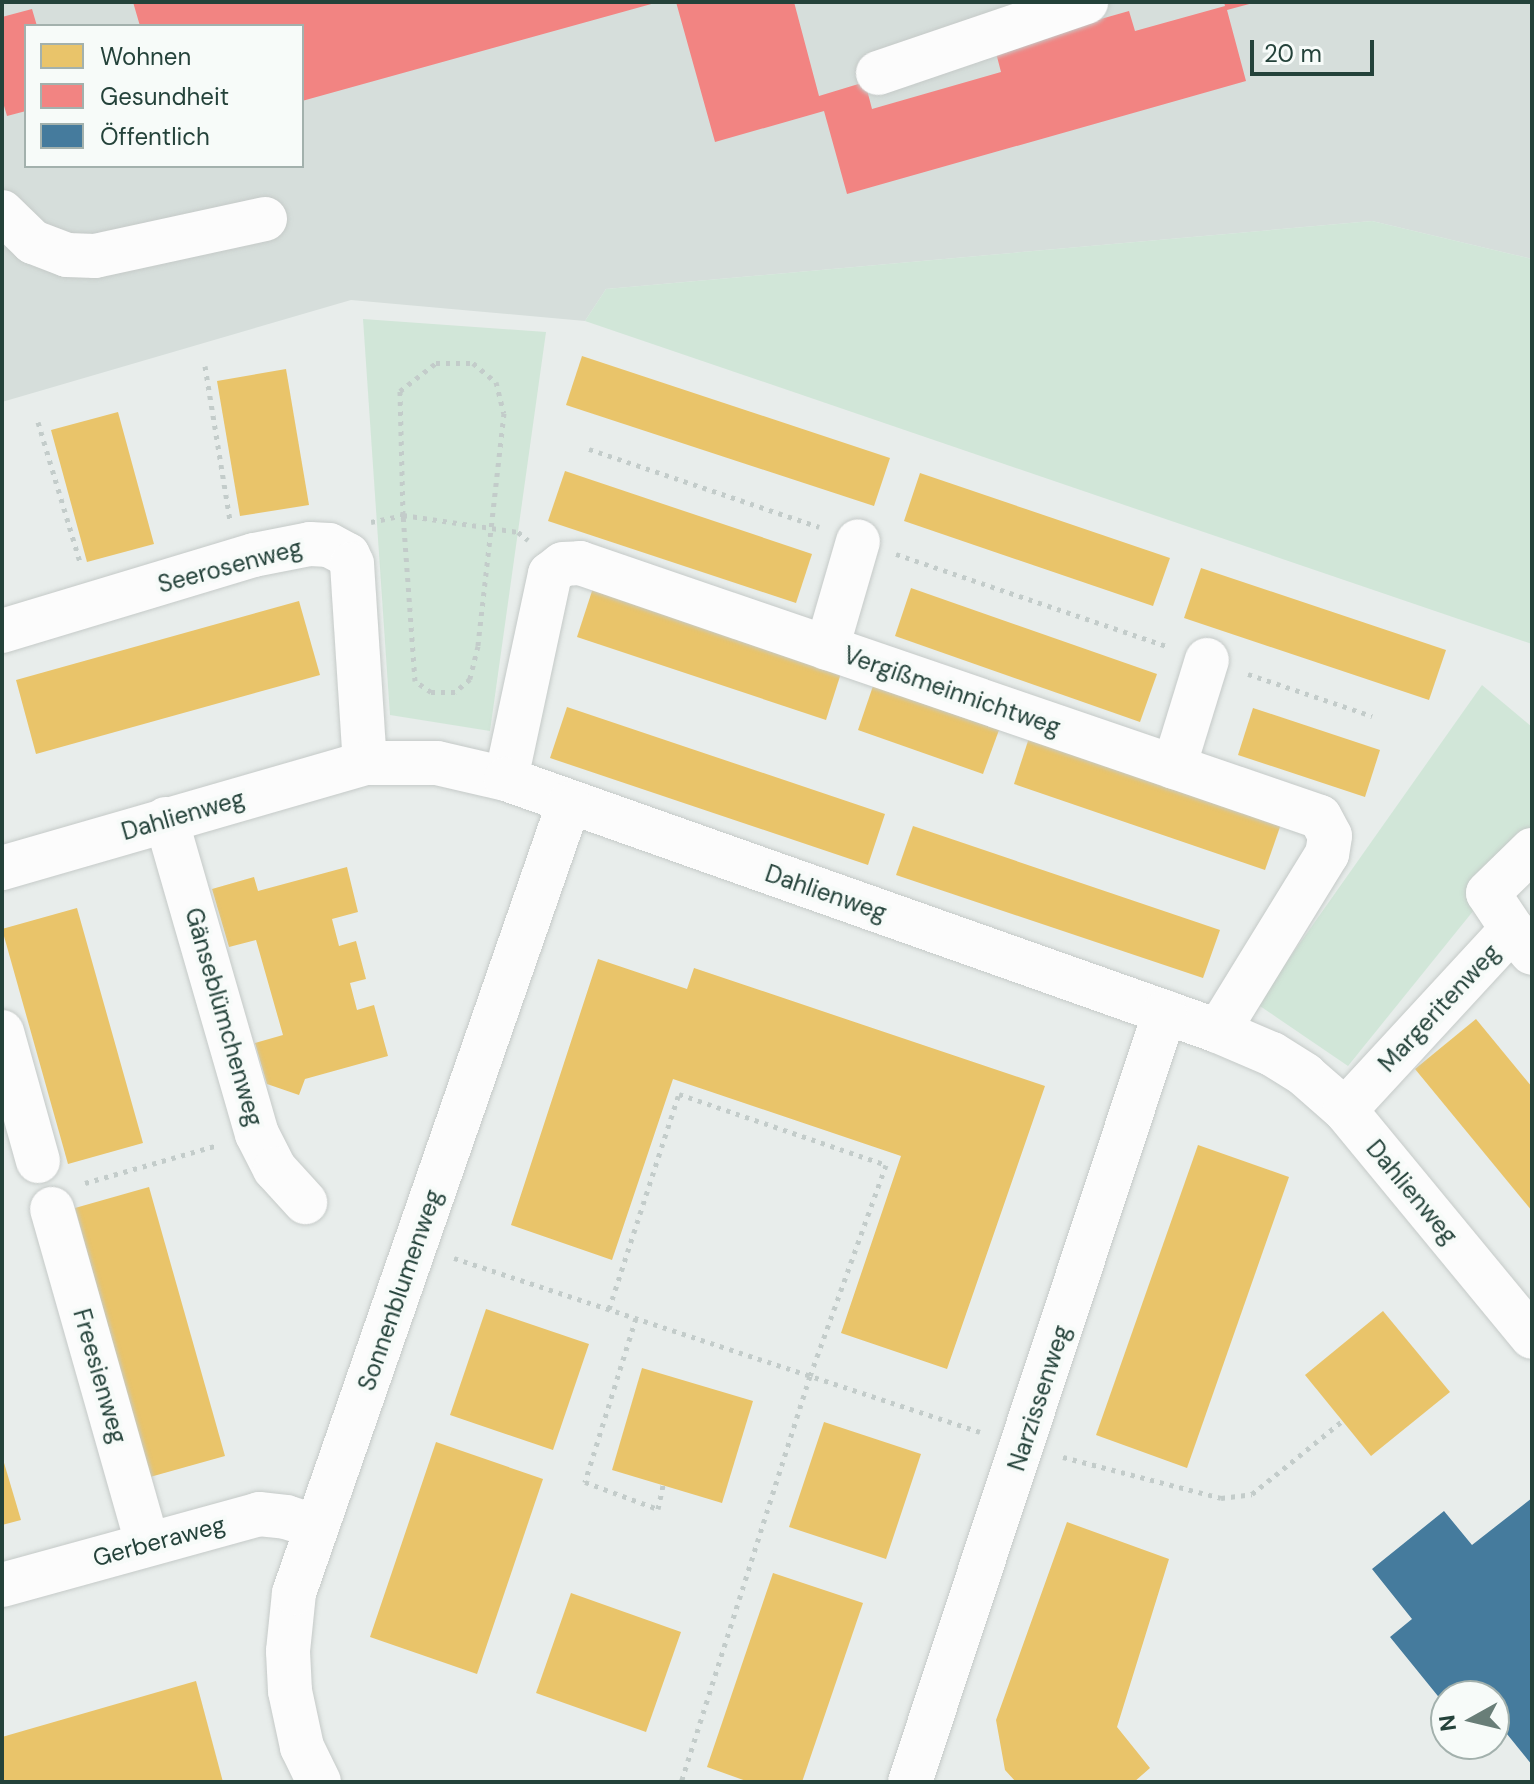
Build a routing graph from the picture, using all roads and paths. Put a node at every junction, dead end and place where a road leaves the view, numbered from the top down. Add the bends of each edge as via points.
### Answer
1 (1086, 2) edge
2 (878, 73) dead end
3 (2, 212) edge
4 (265, 219) dead end
5 (205, 366) dead end
6 (38, 422) dead end
7 (589, 449) dead end
8 (403, 515) junction
9 (490, 529) junction
10 (858, 541) junction
11 (329, 545) junction
12 (236, 561) junction
13 (558, 568) junction
14 (93, 604) junction
15 (2, 631) edge
16 (827, 648) junction
17 (1207, 660) junction
18 (1372, 716) dead end
19 (365, 763) junction
20 (1174, 767) junction
21 (506, 779) junction
22 (569, 803) junction
23 (166, 819) junction
24 (1532, 850) edge
25 (2, 868) edge
26 (1522, 941) edge
27 (1165, 1012) junction
28 (1218, 1031) junction
29 (2, 1032) edge
30 (1345, 1110) junction
31 (257, 1134) junction
32 (38, 1161) dead end
33 (65, 1197) joint
34 (305, 1202) dead end
35 (416, 1245) junction
36 (609, 1309) junction
37 (636, 1318) junction
38 (1532, 1337) edge
39 (810, 1376) junction
40 (1342, 1421) dead end
41 (1024, 1447) junction
42 (663, 1485) dead end
43 (316, 1527) junction
44 (147, 1543) junction
45 (2, 1585) edge
46 (319, 1782) edge
47 (681, 1782) edge
48 (910, 1782) edge

1 - 2 street
3 - 4 street via 33,242 67,255 95,256
5 - 12 path
6 - 14 path
7 - 10 path
8 - 9 path
8 - 9 path via 415,681 431,692 455,692 470,679
8 - 9 path via 400,391 436,363 473,363 496,382 504,413
8 - 11 path via 376,519
9 - 13 path via 518,532
10 - 16 street
10 - 17 path
11 - 12 street, Seerosenweg via 310,544
11 - 19 street, Seerosenweg via 348,555 352,564
12 - 14 street, Seerosenweg
13 - 16 street, Vergißmeinnichtweg via 580,563
13 - 21 street via 550,574
14 - 15 street, Seerosenweg
16 - 20 street, Vergißmeinnichtweg
17 - 18 path
17 - 20 street
19 - 21 street, Dahlienweg via 437,763
19 - 23 street, Dahlienweg
20 - 28 street, Vergißmeinnichtweg via 1320,817 1330,836 1327,854
21 - 22 street, Dahlienweg
22 - 27 street, Dahlienweg
22 - 35 street, Sonnenblumenweg
23 - 25 street, Dahlienweg
23 - 31 street, Gänseblümchenweg
24 - 26 street via 1488,893
26 - 30 street, Margeritenweg
27 - 28 street, Dahlienweg
27 - 41 street, Narzissenweg
28 - 30 street, Dahlienweg via 1272,1054
29 - 32 street
30 - 38 street, Dahlienweg
31 - 33 path
31 - 34 street, Gänseblümchenweg via 275,1169
33 - 44 street, Freesienweg
35 - 36 path
35 - 43 street, Sonnenblumenweg
36 - 37 path
36 - 39 path via 679,1094 886,1165
37 - 39 path
37 - 42 path via 585,1482 658,1509
39 - 41 path
39 - 47 path
40 - 41 path via 1252,1494 1221,1498
41 - 48 street, Narzissenweg
43 - 44 street, Gerberaweg via 259,1514
43 - 46 street, Sonnenblumenweg via 294,1593 288,1651 302,1747
44 - 45 street, Gerberaweg

